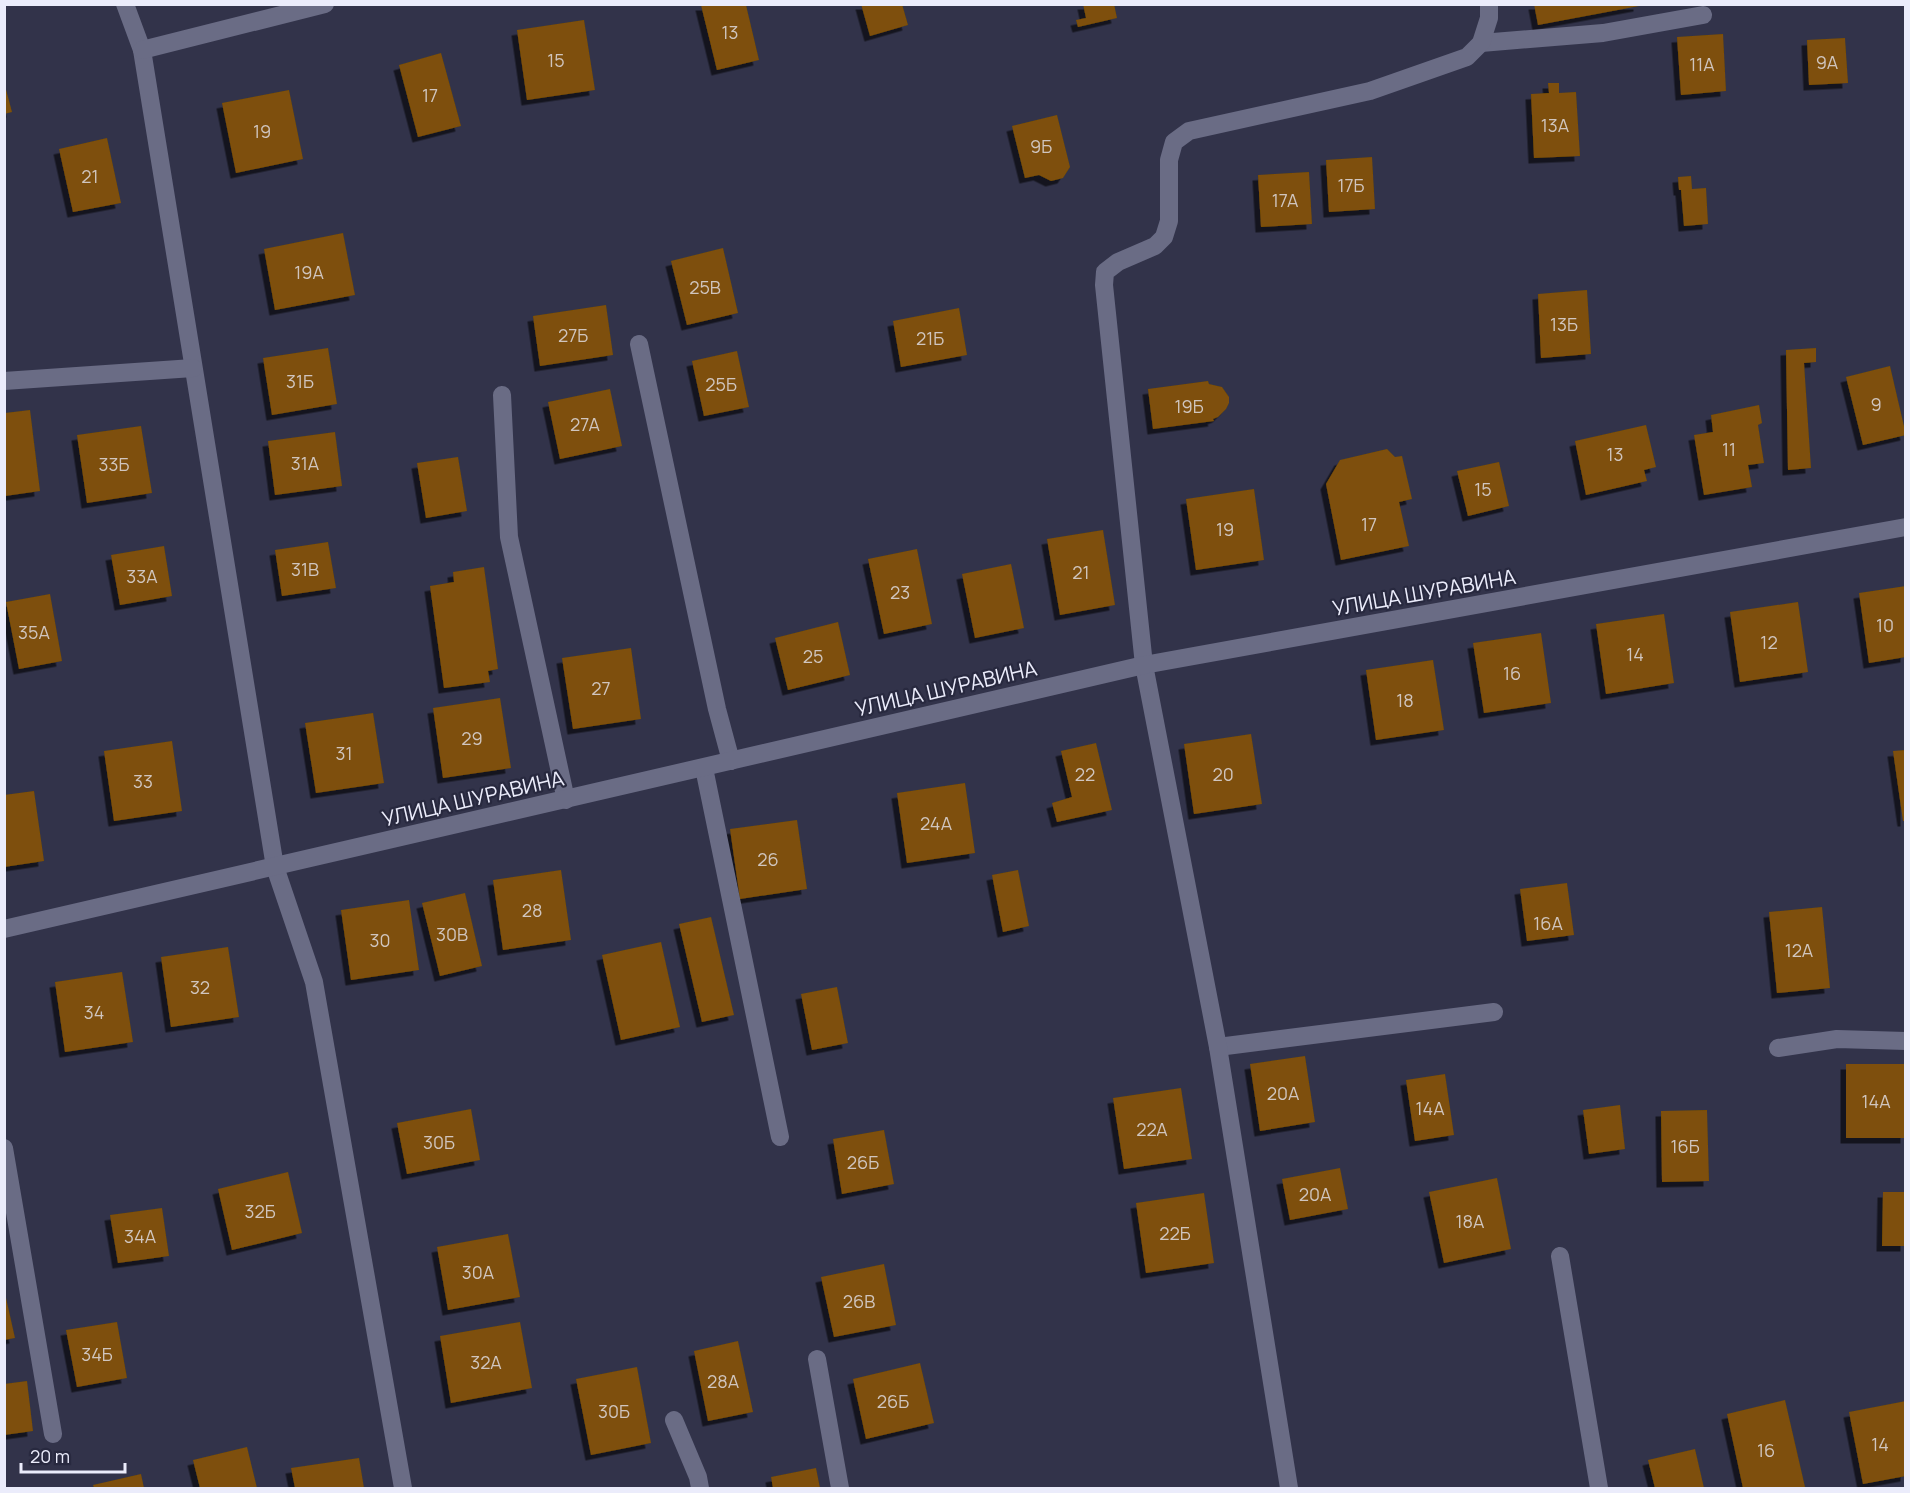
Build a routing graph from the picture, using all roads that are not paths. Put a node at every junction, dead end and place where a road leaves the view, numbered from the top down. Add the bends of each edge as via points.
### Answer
1 (125, 4) edge
2 (325, 4) edge
3 (1489, 4) edge
4 (1703, 15) dead end
5 (1481, 43) junction
6 (142, 50) junction
7 (639, 344) dead end
8 (193, 368) junction
9 (4, 381) edge
10 (502, 395) dead end
11 (1905, 527) edge
12 (1144, 665) junction
13 (731, 761) junction
14 (704, 768) junction
15 (566, 800) junction
16 (275, 867) junction
17 (4, 929) edge
18 (1494, 1012) dead end
19 (1905, 1041) edge
20 (1218, 1047) junction
21 (1778, 1048) dead end
22 (780, 1137) dead end
23 (4, 1148) edge
24 (1560, 1256) dead end
25 (817, 1359) dead end
26 (674, 1420) dead end
27 (53, 1434) dead end
28 (403, 1488) edge
29 (700, 1488) edge
30 (840, 1488) edge
31 (1289, 1488) edge
32 (1599, 1488) edge

1 - 6 street
2 - 6 street
3 - 5 street
4 - 5 street via 1603,33
5 - 12 street via 1467,57 1370,91 1190,131 1174,141 1169,160 1169,221 1164,237 1155,246 1118,262 1106,272 1104,285
6 - 8 street
7 - 13 street
8 - 9 street
8 - 16 street
10 - 15 street via 509,537
11 - 12 street, УЛИЦА ШУРАВИНА
12 - 13 street, УЛИЦА ШУРАВИНА
12 - 20 street
13 - 14 street, УЛИЦА ШУРАВИНА
14 - 15 street, УЛИЦА ШУРАВИНА
14 - 22 street
15 - 16 street, УЛИЦА ШУРАВИНА
16 - 17 street, УЛИЦА ШУРАВИНА
16 - 28 street via 314,982
18 - 20 street
19 - 21 street via 1837,1039
20 - 31 street
23 - 27 street
24 - 32 street
25 - 30 street
26 - 29 street

